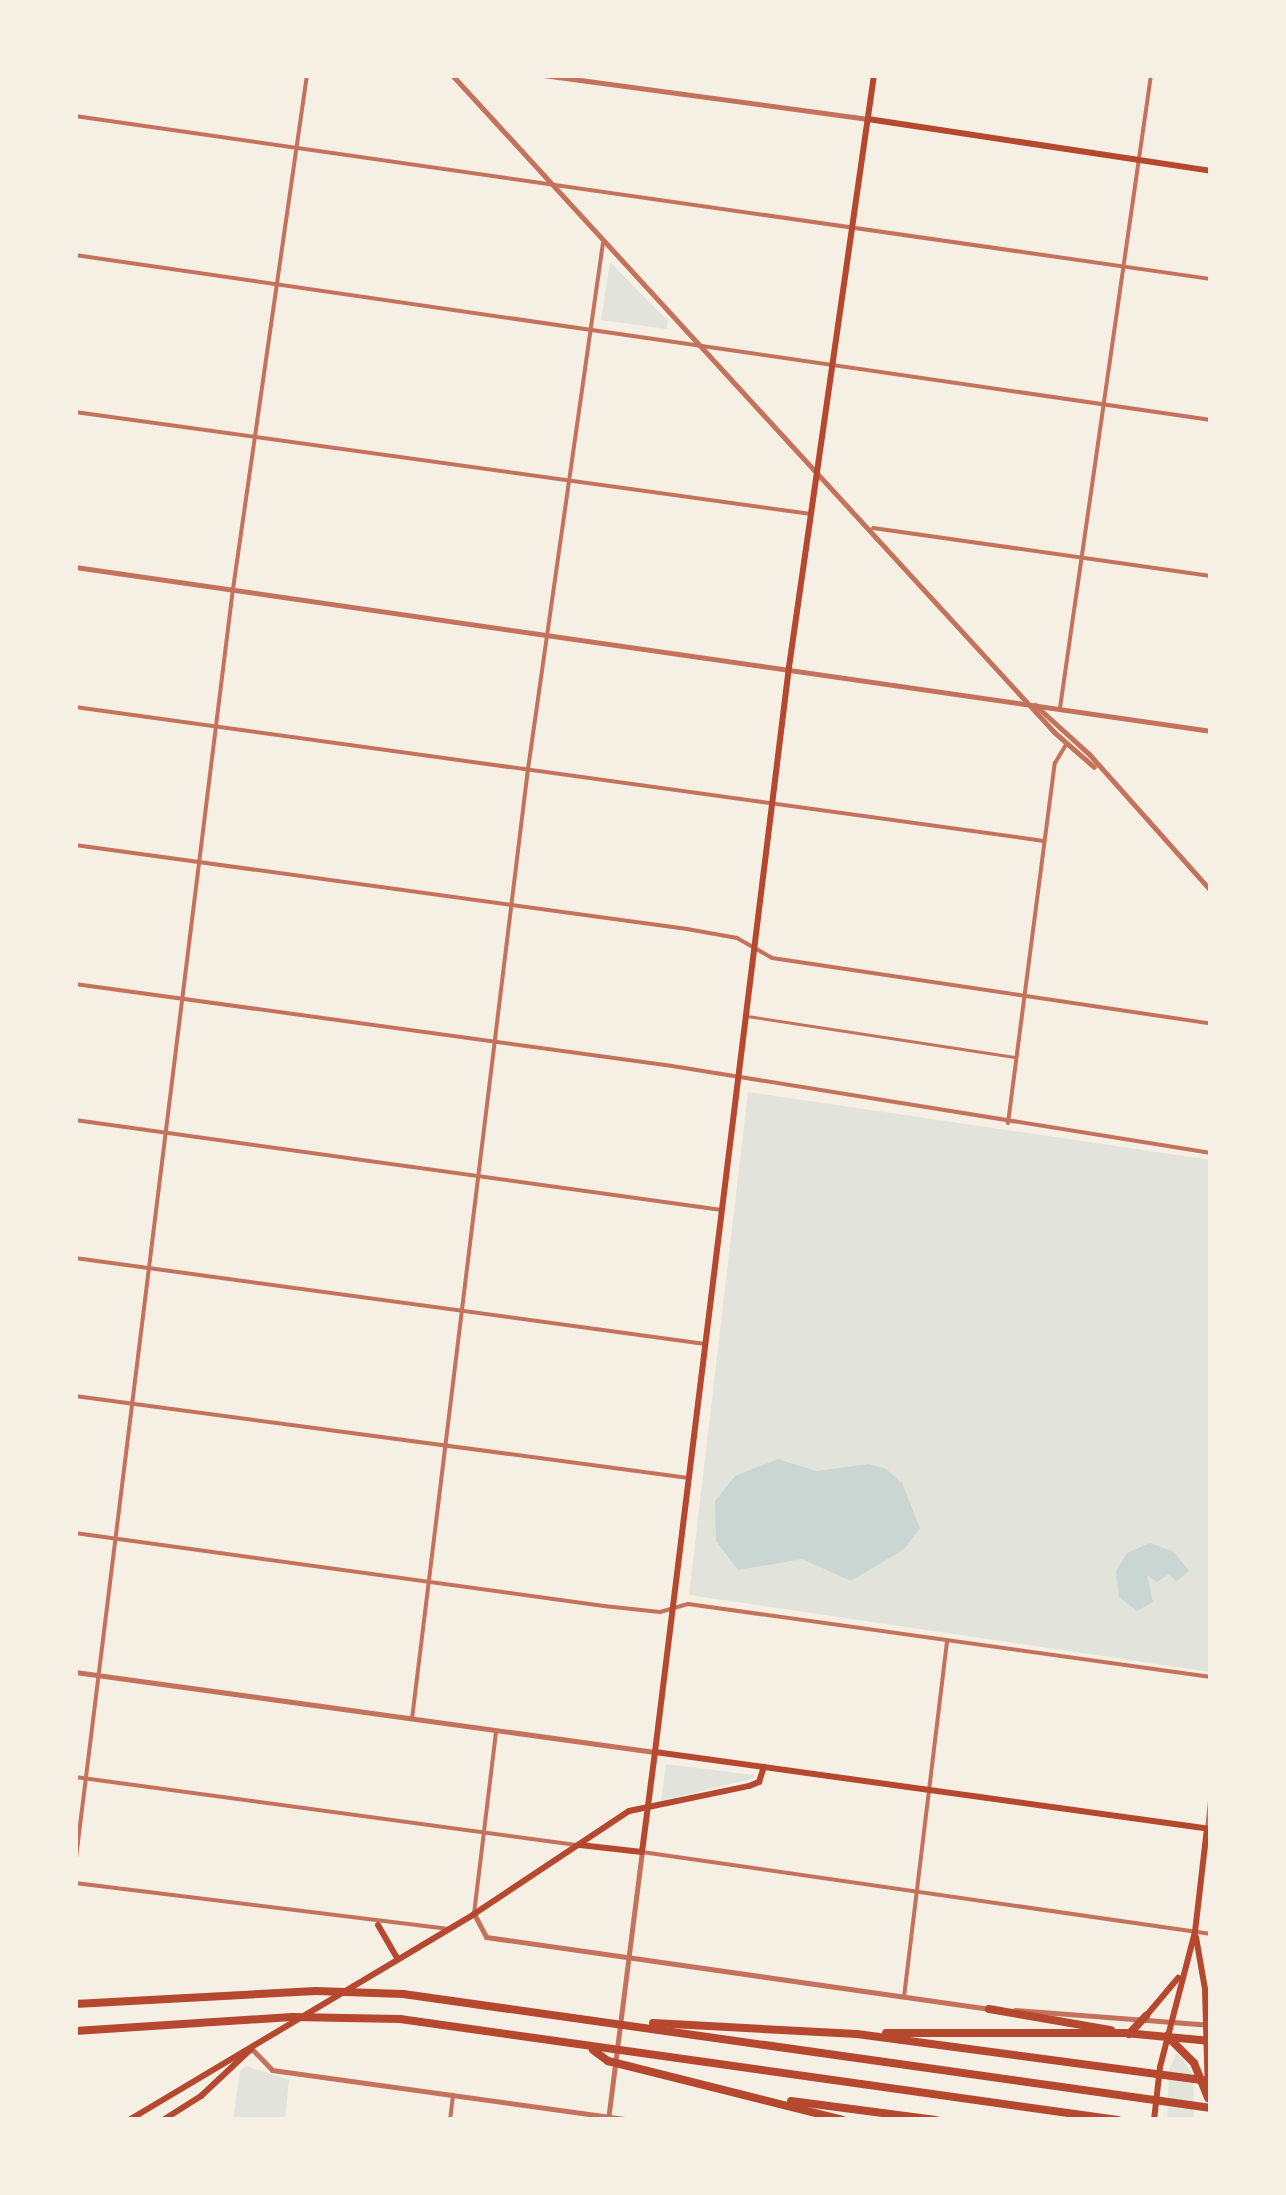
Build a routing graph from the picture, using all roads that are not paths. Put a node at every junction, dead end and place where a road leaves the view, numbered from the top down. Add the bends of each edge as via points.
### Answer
1 (307, 75) edge
2 (452, 75) edge
3 (543, 75) edge
4 (874, 75) edge
5 (1151, 75) edge
6 (75, 116) edge
7 (868, 119) junction
8 (295, 150) junction
9 (1138, 160) junction
10 (1211, 171) edge
11 (552, 184) junction
12 (853, 225) junction
13 (603, 242) junction
14 (75, 255) edge
15 (1124, 266) junction
16 (1211, 279) edge
17 (277, 284) junction
18 (591, 326) junction
19 (703, 343) junction
20 (833, 360) junction
21 (1103, 403) junction
22 (75, 412) edge
23 (1211, 420) edge
24 (255, 438) junction
25 (818, 468) junction
26 (568, 482) junction
27 (811, 514) junction
28 (873, 528) junction
29 (1082, 556) junction
30 (75, 567) edge
31 (1211, 576) edge
32 (233, 589) junction
33 (547, 633) junction
34 (789, 667) junction
35 (1032, 703) junction
36 (75, 707) edge
37 (1060, 708) junction
38 (216, 726) junction
39 (1211, 731) edge
40 (1066, 745) junction
41 (1094, 767) junction
42 (528, 769) junction
43 (772, 800) junction
44 (1044, 841) junction
45 (75, 845) edge
46 (200, 861) junction
47 (1211, 891) edge
48 (512, 906) junction
49 (754, 949) junction
50 (75, 984) edge
51 (1023, 996) junction
52 (182, 999) junction
53 (746, 1016) junction
54 (1211, 1024) edge
55 (496, 1041) junction
56 (1016, 1057) junction
57 (738, 1080) junction
58 (75, 1120) edge
59 (1008, 1123) junction
60 (166, 1133) junction
61 (1211, 1154) edge
62 (478, 1176) junction
63 (722, 1210) junction
64 (75, 1258) edge
65 (150, 1268) junction
66 (462, 1311) junction
67 (706, 1344) junction
68 (75, 1396) edge
69 (133, 1404) junction
70 (446, 1446) junction
71 (689, 1478) junction
72 (75, 1533) edge
73 (117, 1539) junction
74 (429, 1582) junction
75 (673, 1608) junction
76 (947, 1641) junction
77 (75, 1672) edge
78 (99, 1676) junction
79 (1211, 1678) edge
80 (412, 1719) junction
81 (496, 1731) junction
82 (655, 1752) junction
83 (764, 1767) junction
84 (75, 1777) edge
85 (86, 1778) junction
86 (927, 1790) junction
87 (1211, 1790) edge
88 (648, 1808) junction
89 (1209, 1829) edge
90 (484, 1832) junction
91 (579, 1845) junction
92 (642, 1852) junction
93 (75, 1866) edge
94 (75, 1883) edge
95 (916, 1894) junction
96 (474, 1914) junction
97 (378, 1925) junction
98 (449, 1929) junction
99 (1195, 1932) junction
100 (1211, 1934) edge
101 (628, 1957) junction
102 (398, 1959) junction
103 (1182, 1973) junction
104 (1208, 1991) edge
105 (904, 1997) junction
106 (75, 2004) edge
107 (988, 2009) junction
108 (1146, 2016) junction
109 (1171, 2019) junction
110 (603, 2020) junction
111 (1209, 2024) edge
112 (75, 2031) edge
113 (856, 2034) junction
114 (1127, 2034) junction
115 (1167, 2036) junction
116 (1210, 2041) edge
117 (590, 2047) junction
118 (251, 2048) junction
119 (1211, 2081) edge
120 (453, 2096) junction
121 (762, 2097) junction
122 (1208, 2098) junction
123 (1211, 2108) edge
124 (609, 2118) edge
125 (129, 2120) edge
126 (163, 2120) edge
127 (450, 2120) edge
128 (634, 2120) edge
129 (843, 2120) edge
130 (936, 2120) edge
131 (1117, 2120) edge
132 (1154, 2120) edge
133 (1206, 2120) edge

1 - 8 street
2 - 11 street
3 - 7 street
4 - 7 main road
5 - 9 street
6 - 8 street
7 - 9 main road
7 - 12 main road
8 - 11 street
8 - 17 street
9 - 10 main road
9 - 15 street
11 - 12 street
11 - 13 street
12 - 15 street
12 - 20 main road
13 - 18 street
13 - 19 street
14 - 17 street
15 - 16 street
15 - 21 street
17 - 18 street
17 - 24 street
18 - 19 street
18 - 26 street
19 - 20 street
19 - 25 street
20 - 21 street
20 - 25 main road
21 - 23 street
21 - 29 street
22 - 24 street
24 - 26 street
24 - 32 street
25 - 27 main road
25 - 28 street
26 - 27 street
26 - 33 street
27 - 34 main road
28 - 29 street
28 - 35 street
29 - 31 street
29 - 37 street
30 - 32 street
32 - 33 street
32 - 38 street
33 - 34 street
33 - 42 street
34 - 35 street
34 - 43 main road
35 - 37 street
35 - 40 street
35 - 41 street via 1056,720
36 - 38 street
37 - 39 street
38 - 42 street
38 - 46 street
40 - 41 street
40 - 44 street via 1055,763
41 - 47 street
42 - 43 street
42 - 48 street
43 - 44 street
43 - 49 main road
44 - 51 street
45 - 46 street
46 - 48 street
46 - 52 street
48 - 49 street via 687,929 737,938
48 - 55 street
49 - 51 street via 772,958
49 - 53 main road
50 - 52 street
51 - 54 street
51 - 56 street
52 - 55 street
52 - 60 street
53 - 56 lane
53 - 57 main road
55 - 57 street
55 - 62 street
56 - 59 street
57 - 59 street
57 - 63 main road
58 - 60 street
59 - 61 street
60 - 62 street
60 - 65 street
62 - 63 street
62 - 66 street
63 - 67 main road
64 - 65 street
65 - 66 street
65 - 69 street
66 - 67 street
66 - 70 street
67 - 71 main road
68 - 69 street
69 - 70 street
69 - 73 street
70 - 71 street
70 - 74 street
71 - 75 main road
72 - 73 street
73 - 74 street
73 - 78 street
74 - 75 street
74 - 80 street
75 - 76 street via 688,1604
75 - 82 main road
76 - 79 street
76 - 86 street
77 - 78 street
78 - 80 street
78 - 85 street
80 - 81 street
81 - 82 street
81 - 90 street
82 - 83 main road
82 - 88 main road
83 - 86 main road
83 - 88 main road via 759,1782
84 - 85 street
85 - 90 street
85 - 93 street
86 - 89 main road
86 - 95 street
87 - 89 street
88 - 91 main road via 629,1812
88 - 92 main road
89 - 99 main road
90 - 91 street
90 - 96 street
91 - 92 main road
91 - 96 main road
92 - 95 street
92 - 101 street
94 - 97 street
95 - 99 street
95 - 105 street
96 - 98 main road
96 - 101 street via 486,1937
97 - 98 street
97 - 102 main road
98 - 102 main road
99 - 100 street
99 - 103 main road
99 - 104 main road
101 - 105 street
101 - 124 street
102 - 118 main road
103 - 108 main road
103 - 109 main road
104 - 111 main road
105 - 107 street
106 - 110 highway via 316,1991 404,1994
107 - 108 street
107 - 114 highway
108 - 109 street
108 - 114 highway
109 - 111 street
109 - 115 main road
110 - 113 highway
110 - 123 highway
111 - 116 main road
112 - 117 highway via 292,2016 400,2019
113 - 114 highway
113 - 119 highway
114 - 115 highway
115 - 116 highway
115 - 122 highway via 1194,2063
115 - 132 main road
116 - 122 main road
117 - 121 highway via 608,2061
117 - 131 highway
118 - 120 street via 272,2070
118 - 125 main road
118 - 126 main road via 201,2096
120 - 124 street
120 - 127 street
121 - 129 highway
121 - 130 highway
122 - 133 main road
124 - 128 street

